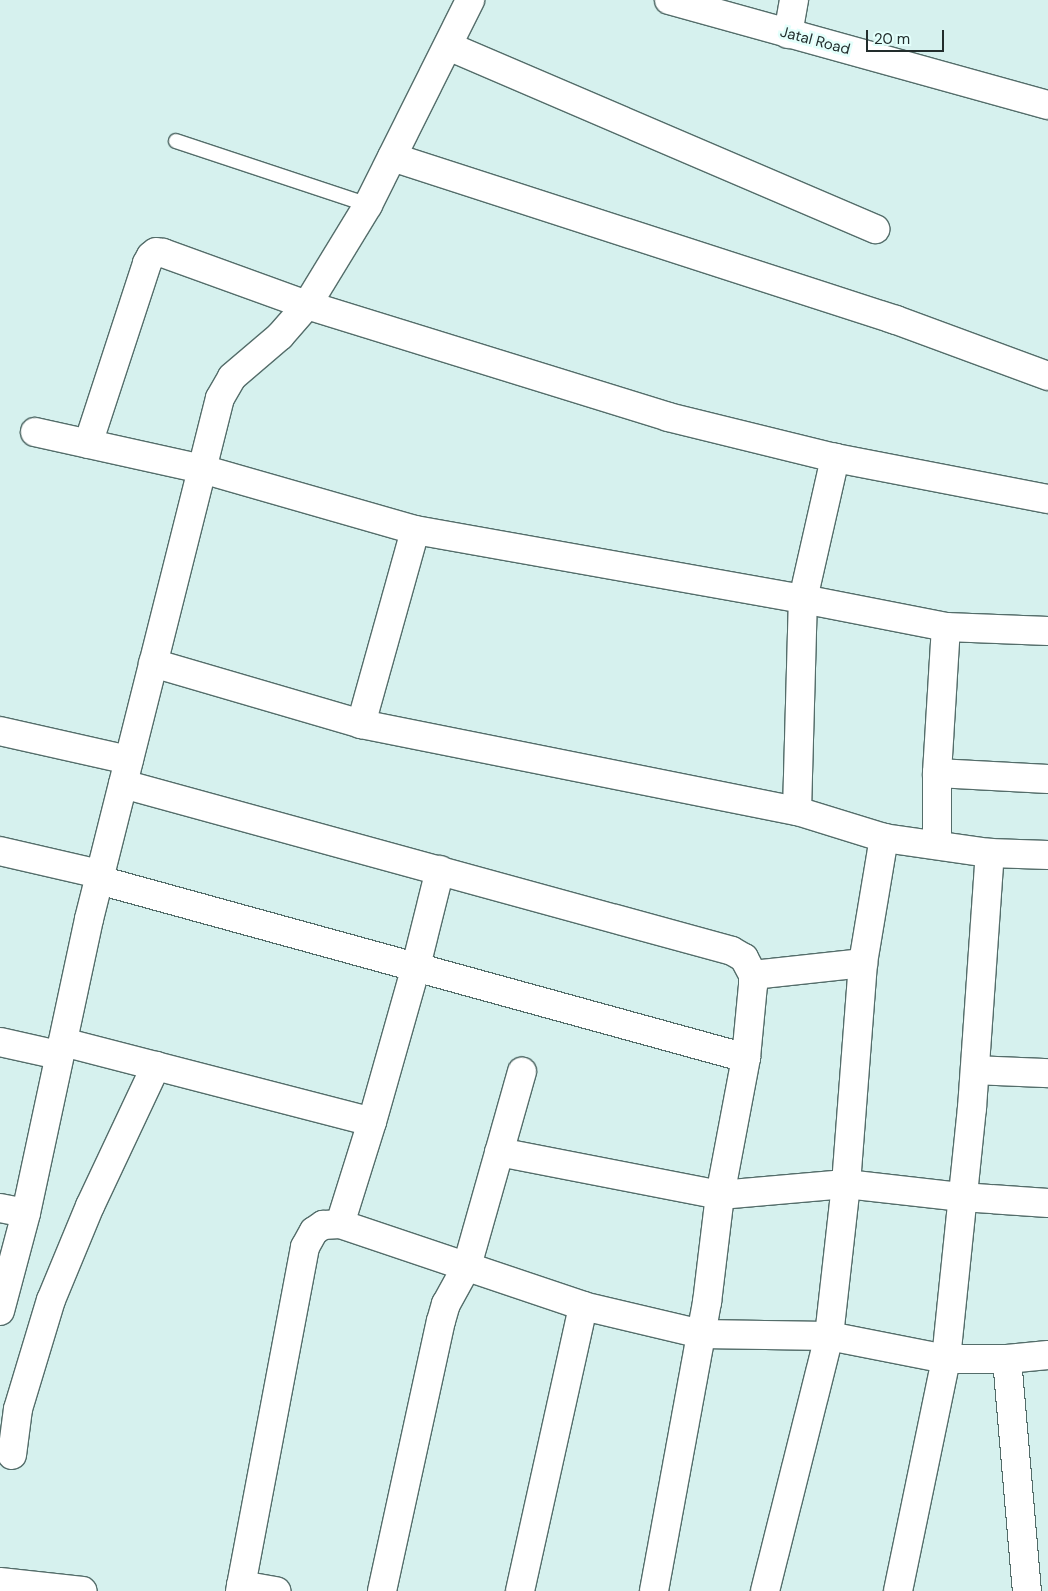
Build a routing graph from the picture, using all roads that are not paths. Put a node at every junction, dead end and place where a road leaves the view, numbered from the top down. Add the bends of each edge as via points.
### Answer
1 (470, 0) edge
2 (669, 0) edge
3 (794, 0) edge
4 (788, 34) junction
5 (448, 46) junction
6 (1048, 105) edge
7 (176, 141) dead end
8 (392, 156) junction
9 (368, 205) junction
10 (876, 229) dead end
11 (307, 305) junction
12 (1048, 376) edge
13 (35, 432) dead end
14 (88, 444) junction
15 (835, 458) junction
16 (202, 469) junction
17 (1048, 499) edge
18 (416, 530) junction
19 (803, 599) junction
20 (946, 627) junction
21 (1048, 631) edge
22 (153, 663) junction
23 (361, 724) junction
24 (0, 731) edge
25 (126, 772) junction
26 (937, 773) junction
27 (1048, 779) edge
28 (797, 811) junction
29 (884, 838) junction
30 (937, 844) junction
31 (0, 851) edge
32 (990, 853) junction
33 (1048, 855) edge
34 (440, 870) junction
35 (99, 877) junction
36 (863, 963) junction
37 (416, 966) junction
38 (753, 975) junction
39 (0, 1042) edge
40 (61, 1048) junction
41 (746, 1058) junction
42 (156, 1066) junction
43 (975, 1070) junction
44 (522, 1072) dead end
45 (1048, 1073) edge
46 (372, 1122) junction
47 (499, 1152) junction
48 (846, 1184) junction
49 (720, 1195) junction
50 (962, 1197) junction
51 (1048, 1203) edge
52 (13, 1210) edge
53 (340, 1224) junction
54 (467, 1266) junction
55 (583, 1306) junction
56 (0, 1311) edge
57 (701, 1334) junction
58 (829, 1336) junction
59 (1048, 1355) edge
60 (946, 1358) junction
61 (1007, 1360) junction
62 (12, 1455) dead end
63 (0, 1582) edge
64 (241, 1588) edge
65 (83, 1591) edge
66 (276, 1591) edge
67 (382, 1591) edge
68 (520, 1591) edge
69 (654, 1591) edge
70 (765, 1591) edge
71 (898, 1591) edge
72 (1027, 1591) edge

1 - 5 street
2 - 4 street, Jatal Road
3 - 4 street
4 - 6 street, Jatal Road
5 - 8 street
5 - 10 street
7 - 9 lane
8 - 9 street
8 - 12 street via 896,320
9 - 11 street
11 - 14 street via 156,252 151,256
11 - 15 street via 668,417
11 - 16 street via 280,336 232,377 220,398
13 - 14 street
14 - 16 street
15 - 17 street
15 - 19 street
16 - 18 street
16 - 22 street
18 - 19 street
18 - 23 street
19 - 20 street
19 - 28 street
20 - 21 street
20 - 26 street
22 - 23 street
22 - 25 street
23 - 28 street
24 - 25 street
25 - 34 street
25 - 35 street
26 - 27 street
26 - 30 street
28 - 29 street
29 - 30 street
29 - 36 street
30 - 32 street
31 - 35 street
32 - 33 street
32 - 43 street
34 - 37 street
34 - 38 street via 732,951 744,958
35 - 37 street
35 - 40 street
36 - 38 street
36 - 48 street
37 - 41 street
37 - 46 street
38 - 41 street
39 - 40 street
40 - 42 street
40 - 52 street
41 - 49 street
42 - 46 street
42 - 62 street via 90,1206 51,1300 18,1409
43 - 45 street
43 - 50 street
44 - 47 street
46 - 53 street
47 - 49 street
47 - 54 street
48 - 49 street
48 - 50 street
48 - 58 street
49 - 57 street
50 - 51 street
50 - 60 street
52 - 56 street
53 - 54 street
53 - 64 street via 323,1225 314,1231 304,1247
54 - 55 street
54 - 67 street via 446,1304 441,1321
55 - 57 street
55 - 68 street
57 - 58 street
57 - 69 street
58 - 60 street
58 - 70 street
59 - 61 street
60 - 61 street
60 - 71 street
61 - 72 street
63 - 65 street
64 - 66 street

